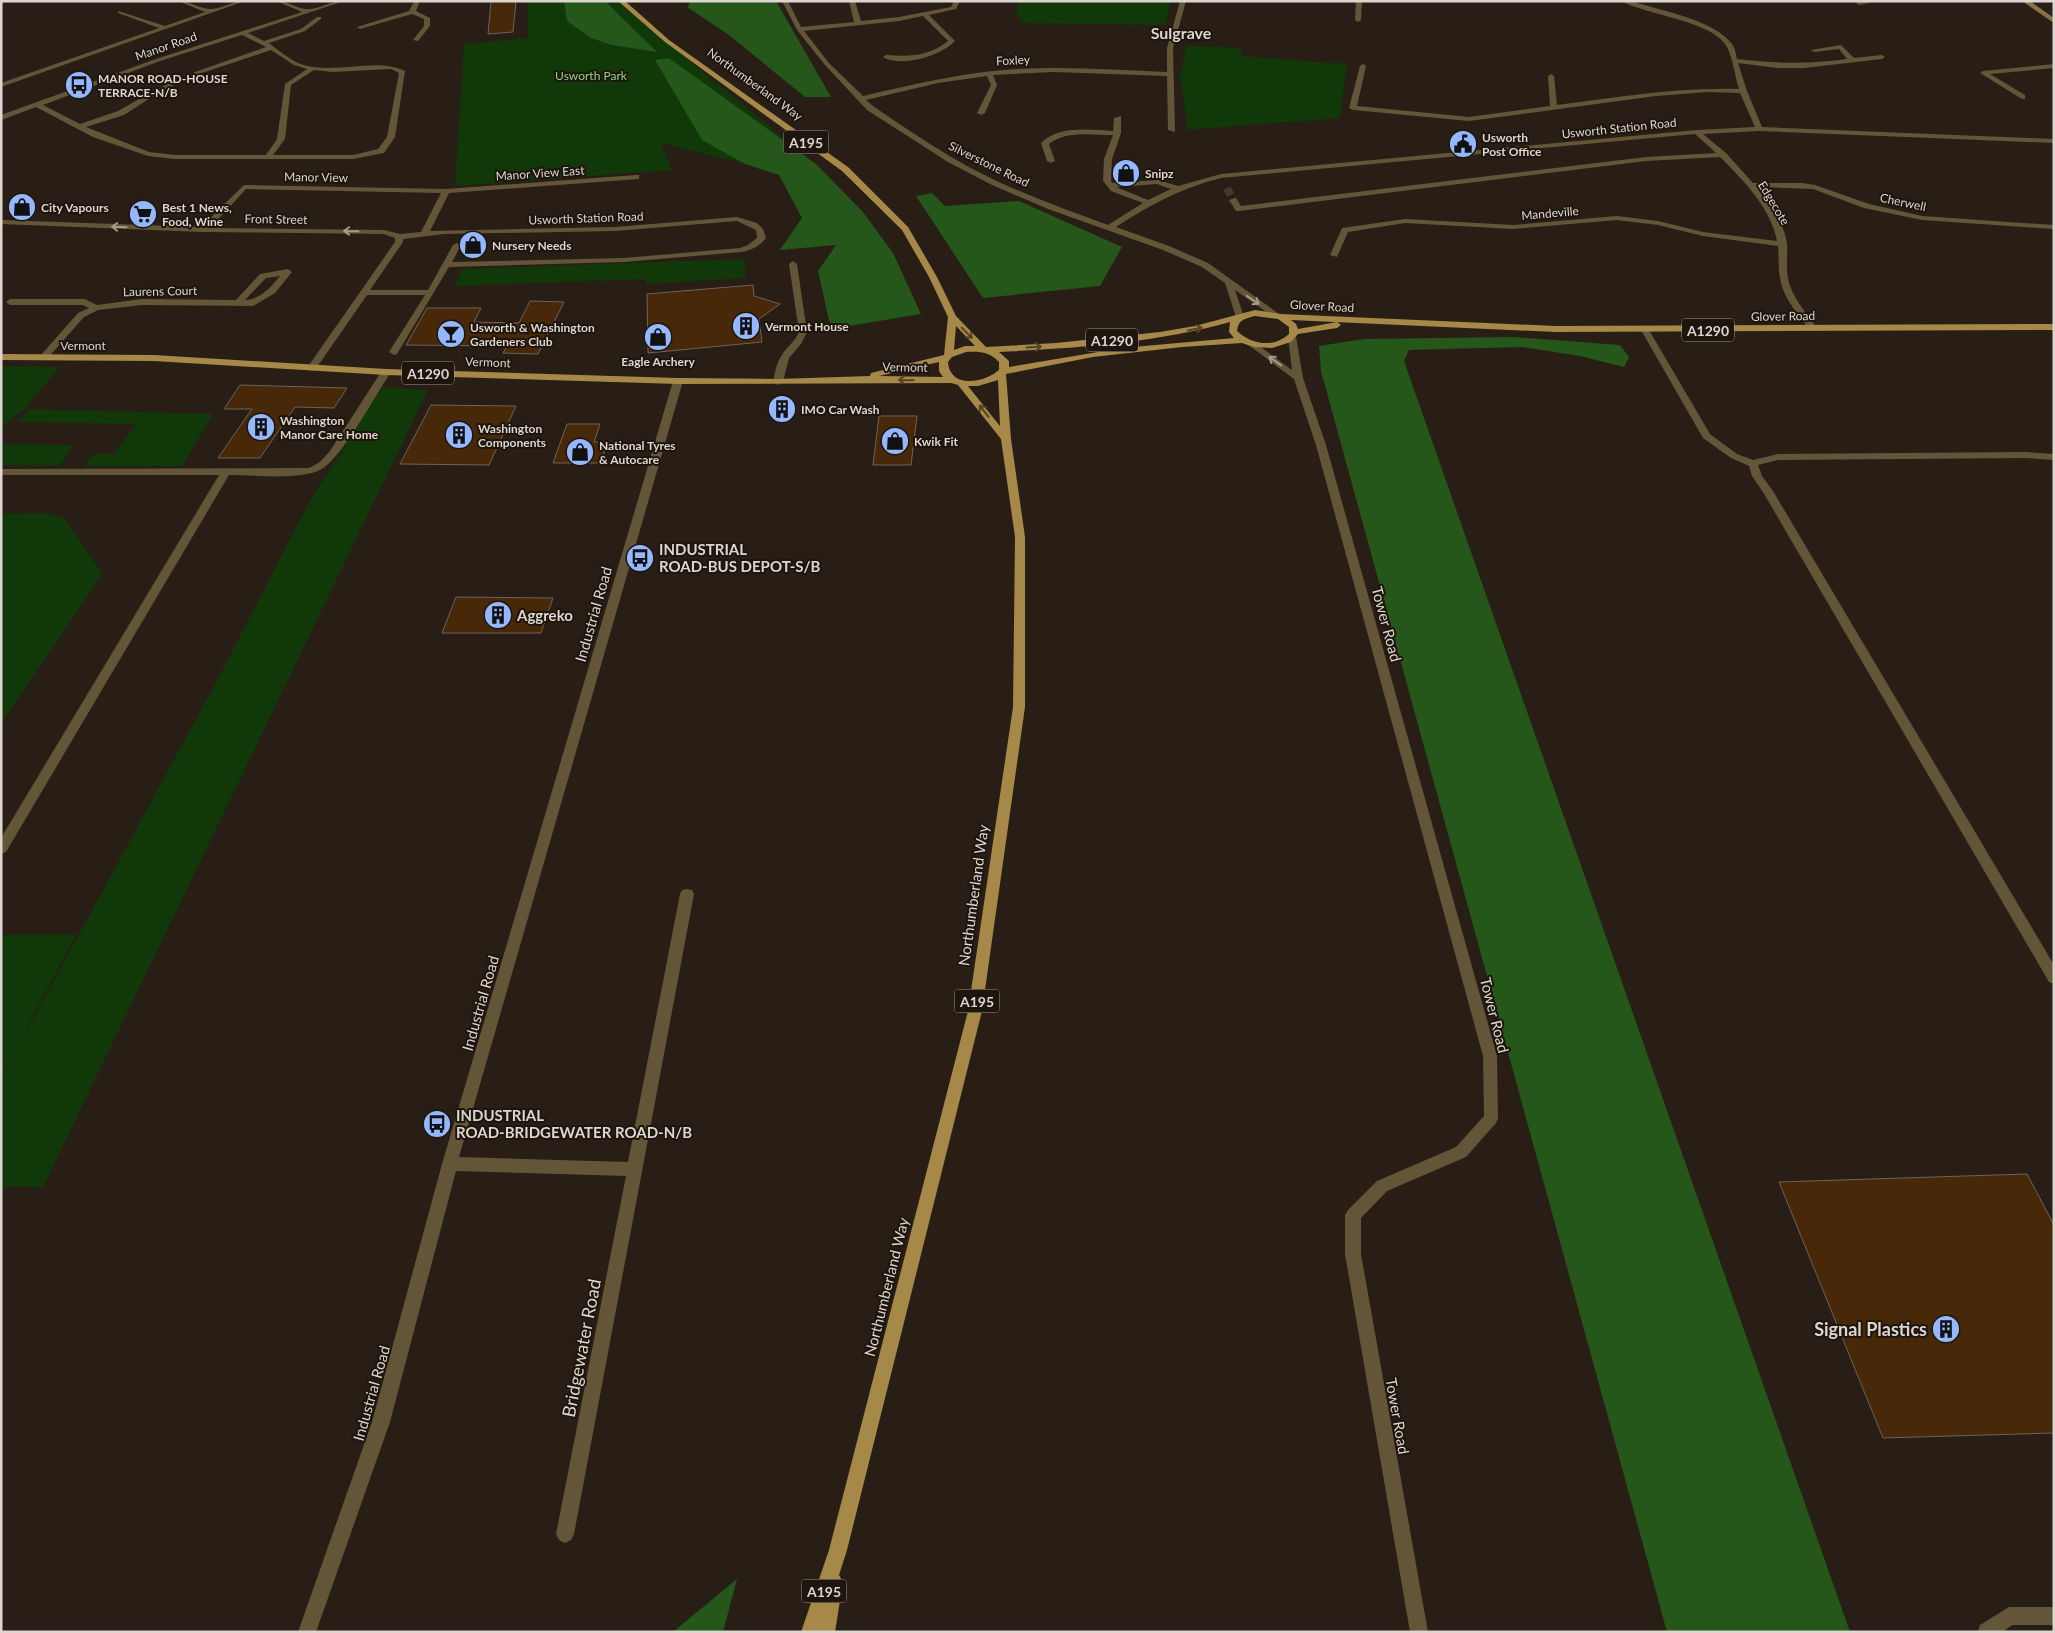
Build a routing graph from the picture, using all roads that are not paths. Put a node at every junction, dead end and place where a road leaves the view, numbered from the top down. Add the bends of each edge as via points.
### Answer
1 (181, 1) edge
2 (242, 1) edge
3 (278, 1) edge
4 (341, 1) edge
5 (417, 1) edge
6 (621, 1) edge
7 (785, 1) edge
8 (852, 1) edge
9 (957, 1) edge
10 (1182, 1) edge
11 (1359, 1) edge
12 (1624, 1) edge
13 (1653, 1) edge
14 (1875, 1) edge
15 (2025, 1) edge
16 (1859, 3) dead end
17 (1642, 7) junction
18 (306, 11) junction
19 (120, 12) dead end
20 (211, 12) junction
21 (412, 12) junction
22 (925, 15) junction
23 (319, 18) dead end
24 (1358, 20) dead end
25 (2054, 21) edge
26 (858, 23) junction
27 (360, 26) dead end
28 (164, 27) junction
29 (799, 29) junction
30 (240, 32) junction
31 (416, 40) dead end
32 (264, 43) junction
33 (271, 48) junction
34 (1814, 50) dead end
35 (1882, 56) dead end
36 (886, 57) dead end
37 (1852, 60) junction
38 (1735, 61) junction
39 (1363, 66) dead end
40 (2054, 66) edge
41 (313, 68) junction
42 (989, 73) junction
43 (1169, 74) junction
44 (1551, 76) dead end
45 (1, 85) edge
46 (1743, 92) junction
47 (2022, 97) dead end
48 (861, 99) junction
49 (37, 105) junction
50 (1554, 108) junction
51 (980, 113) dead end
52 (1, 118) edge
53 (1118, 118) dead end
54 (79, 127) junction
55 (1758, 129) junction
56 (1172, 130) dead end
57 (1697, 132) junction
58 (1117, 133) junction
59 (2054, 141) edge
60 (1722, 155) junction
61 (268, 157) junction
62 (1051, 161) dead end
63 (636, 177) dead end
64 (1110, 185) junction
65 (1751, 185) junction
66 (1176, 188) junction
67 (446, 191) junction
68 (1233, 200) tunnel mouth
69 (1147, 202) junction
70 (1, 222) edge
71 (2054, 227) edge
72 (1109, 228) junction
73 (204, 230) junction
74 (425, 233) junction
75 (399, 237) junction
76 (1783, 244) junction
77 (457, 245) dead end
78 (1334, 254) dead end
79 (793, 264) dead end
80 (446, 265) junction
81 (1229, 284) junction
82 (365, 292) junction
83 (431, 293) junction
84 (10, 302) dead end
85 (238, 303) junction
86 (96, 308) junction
87 (1280, 316) junction
88 (952, 317) junction
89 (1239, 318) junction
90 (1362, 321) junction
91 (2054, 327) edge
92 (1813, 328) junction
93 (1645, 330) junction
94 (1293, 334) junction
95 (1247, 342) junction
96 (984, 349) junction
97 (394, 352) dead end
98 (948, 356) junction
99 (1, 357) edge
100 (43, 358) junction
101 (312, 368) junction
102 (386, 372) junction
103 (1003, 373) junction
104 (1298, 378) junction
105 (855, 379) junction
106 (678, 381) junction
107 (778, 382) junction
108 (958, 382) junction
109 (1006, 439) junction
110 (2054, 457) edge
111 (1753, 464) junction
112 (1, 472) edge
113 (226, 472) junction
114 (1, 849) edge
115 (687, 894) dead end
116 (2054, 978) edge
117 (450, 1164) junction
118 (636, 1169) junction
119 (565, 1534) dead end
120 (838, 1550) junction
121 (2054, 1616) edge
122 (308, 1632) edge
123 (810, 1632) edge
124 (826, 1632) edge
125 (1418, 1632) edge
126 (1987, 1632) edge

1 - 20 street
2 - 20 street
3 - 18 street
4 - 18 street, Manor Road
5 - 21 street
6 - 88 main road, Northumberland Way / A195 via 667,41 845,169 905,229
7 - 29 street, Silverstone Road
8 - 26 street
9 - 22 street via 954,8
10 - 43 street via 1170,48
11 - 24 street
12 - 17 street
13 - 17 street
14 - 16 street
15 - 25 street
17 - 38 street via 1698,24 1721,36 1730,46
18 - 30 street, Manor Road
19 - 28 street
20 - 28 street
21 - 27 street
21 - 31 street via 427,18 426,26
22 - 26 street
22 - 36 street via 952,41 941,51 916,59
23 - 32 street via 303,30
26 - 29 street
28 - 45 street
29 - 48 street, Silverstone Road
30 - 32 street
30 - 49 street, Manor Road
32 - 33 street
33 - 41 street via 296,64
33 - 54 street via 197,73 159,90 121,113
34 - 37 street via 1841,47
35 - 37 street
37 - 38 street via 1804,66
38 - 46 street
39 - 50 street via 1352,108 1469,119
40 - 47 street via 1983,73
41 - 61 street via 288,84 281,139
41 - 61 street via 392,67 403,72 391,137 381,151 353,157
42 - 43 street, Foxley via 1039,70
42 - 48 street, Foxley via 937,81
42 - 51 street via 994,85
43 - 56 street
44 - 50 street
46 - 50 street via 1708,90 1656,94
46 - 55 street
48 - 72 street, Silverstone Road via 951,160 1011,190
49 - 52 street, Manor Road
49 - 54 street
53 - 58 street
54 - 61 street via 148,154
55 - 57 street, Usworth Station Road
55 - 59 street, Usworth Station Road
57 - 60 street, Edgecote
57 - 66 street, Usworth Station Road via 1222,179
58 - 62 street via 1073,132 1050,138 1045,143
58 - 64 street via 1108,159 1107,181
60 - 65 street, Edgecote
60 - 68 street via 1646,159 1239,209
63 - 67 street, Manor View East
64 - 66 street via 1158,182
64 - 69 street
65 - 71 street, Cherwell via 1815,187 1867,206 1922,218
65 - 76 street, Edgecote via 1770,214
66 - 69 street, Usworth Station Road
67 - 73 street, Manor View via 244,187
67 - 74 street
69 - 72 street, Usworth Station Road
73 -> 70 street, Front Street
72 - 81 street, Silverstone Road via 1198,262
75 -> 73 street, Front Street via 384,232
74 - 75 street, Usworth Station Road
74 - 80 street, Usworth Station Road via 616,229 737,219 748,221 762,230 763,236 752,247 741,250 624,260
75 - 82 street via 399,242
76 - 78 street, Mandeville via 1617,218 1513,227 1405,221 1345,230
76 - 92 street, Edgecote via 1785,284 1791,299
77 - 80 street
79 - 107 street via 803,332 801,340 782,362
80 - 83 street
81 -> 87 street, Silverstone Road
81 - 89 street
82 - 83 street
82 - 101 street
83 - 97 street
84 - 86 street via 85,302
85 - 85 street, Laurens Court via 263,276 288,272 272,291 253,303
85 - 86 street, Laurens Court via 142,302
86 - 100 street, Laurens Court via 81,315
87 - 89 main road, A1290 via 1255,313
87 - 90 main road, Glover Road / A1290
87 - 94 main road via 1293,326
88 -> 96 main road, Northumberland Way / A195
88 - 98 main road, Northumberland Way / A195
89 - 95 main road via 1234,323 1234,332
96 -> 89 main road, A1290 via 1056,346 1160,335
90 - 93 main road, Glover Road / A1290 via 1556,330
90 - 94 main road, Glover Road / A1290
91 - 92 main road, Glover Road / A1290
92 - 93 main road, Glover Road / A1290
93 - 111 street via 1706,436 1734,456
94 - 95 main road, A1290 via 1280,344
94 - 104 street, Tower Road
95 - 103 main road, A1290 via 1188,343 1090,355
104 -> 95 street
96 - 98 main road, Vermont via 965,350
96 - 103 main road, A195 via 994,352 1004,361
98 - 105 main road, Vermont / A1290
98 - 108 main road, A195 via 943,362 944,372
99 - 100 main road, Vermont / A1290
100 - 101 main road, Vermont / A1290 via 154,358
101 - 102 main road, Vermont / A1290
102 - 106 main road, Vermont / A1290
102 - 113 street via 325,465 300,472
103 - 108 main road, Vermont via 980,383
103 - 109 main road, Northumberland Way / A195
104 - 125 street, Tower Road via 1321,445 1490,1056 1491,1118 1460,1152 1382,1186 1353,1215 1353,1254
105 - 107 main road, Vermont / A1290
108 -> 105 main road, Vermont / A1290
106 - 107 main road, Vermont / A1290
106 - 117 street, Industrial Road
109 -> 108 main road, A195
109 - 120 main road, Northumberland Way / A195 via 1020,537 1019,706 976,1012
110 - 111 street via 2026,454 1778,458
111 - 116 street via 1756,476 1768,490
112 - 113 street
113 - 114 street
115 - 118 street, Bridgewater Road
117 - 118 street
117 - 122 street, Industrial Road via 381,1422
118 - 119 street, Bridgewater Road
120 - 123 main road, Northumberland Way / A195
120 - 124 main road, Northumberland Way / A195
121 - 126 street via 2009,1616

